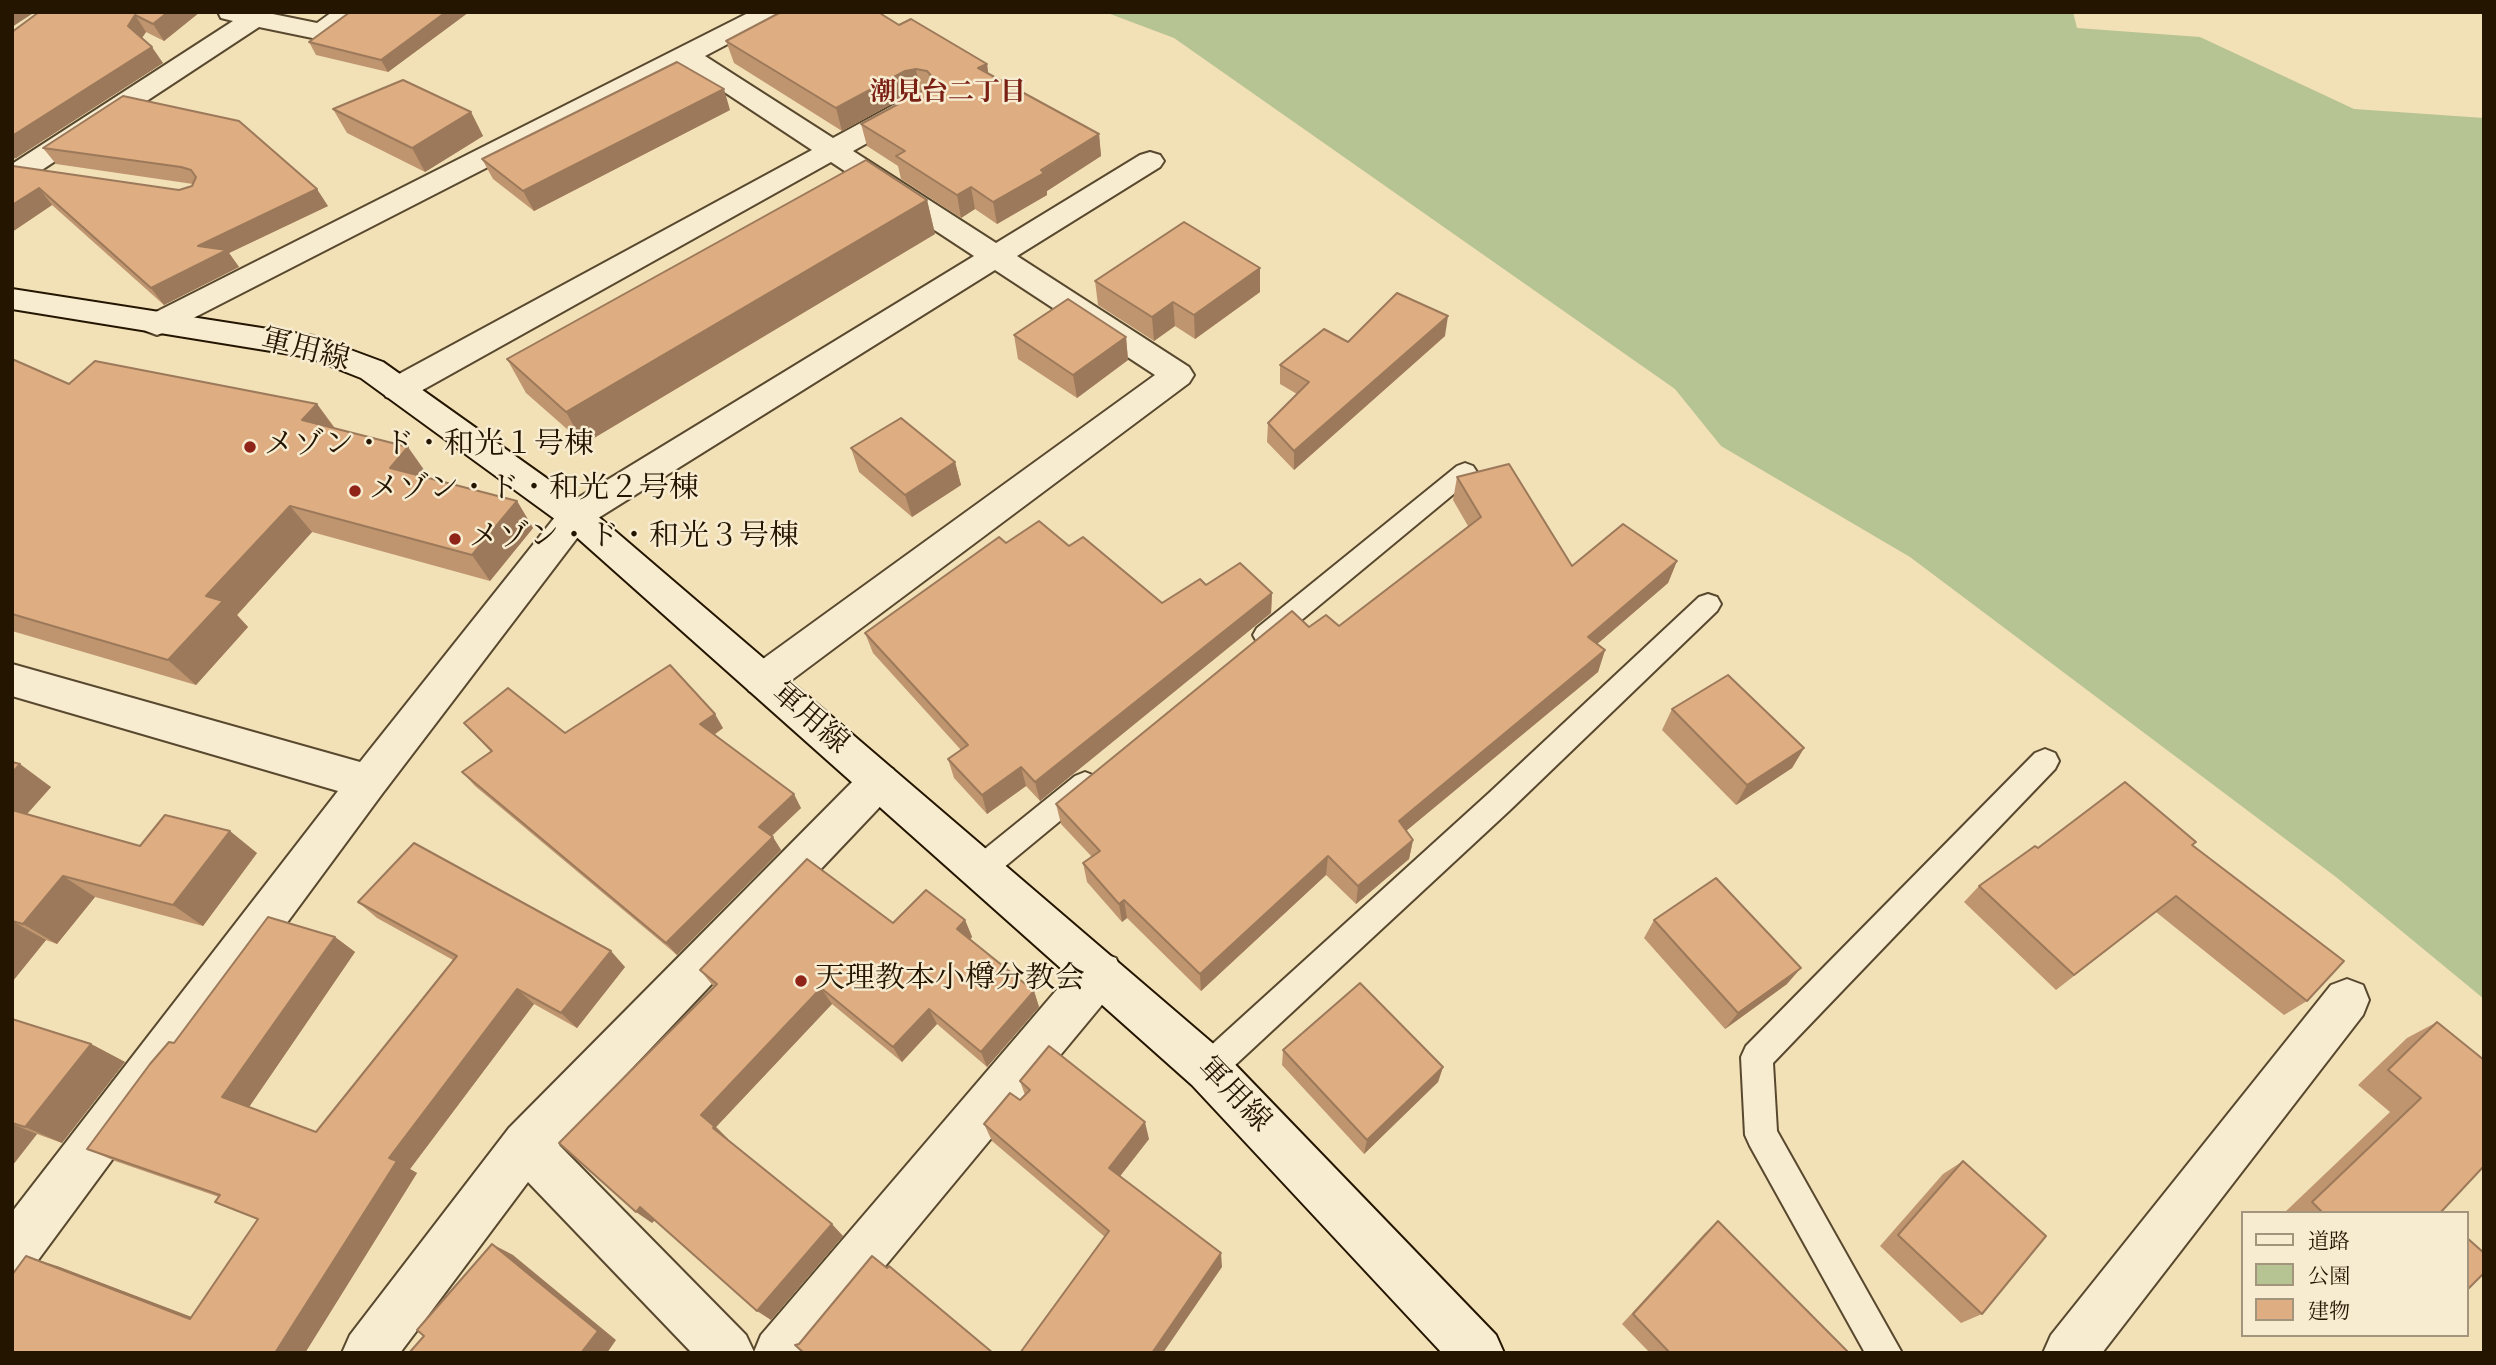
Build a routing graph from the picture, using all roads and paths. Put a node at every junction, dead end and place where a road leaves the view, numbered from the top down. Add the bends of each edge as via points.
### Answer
1 (228, 12) edge
2 (349, 12) edge
3 (770, 12) edge
4 (255, 18) junction
5 (686, 55) junction
6 (921, 102) edge
7 (832, 149) junction
8 (1150, 161) dead end
9 (16, 172) edge
10 (62, 176) edge
11 (995, 256) junction
12 (14, 301) edge
13 (157, 324) junction
14 (398, 389) junction
15 (1465, 472) edge
16 (575, 516) junction
17 (1708, 604) dead end
18 (1250, 649) edge
19 (12, 680) edge
20 (763, 680) junction
21 (2045, 761) dead end
22 (1099, 772) edge
23 (879, 781) junction
24 (369, 782) junction
25 (981, 869) junction
26 (1100, 973) junction
27 (2347, 1000) dead end
28 (1208, 1069) junction
29 (526, 1144) junction
30 (12, 1253) edge
31 (368, 1353) edge
32 (728, 1353) edge
33 (779, 1353) edge
34 (1478, 1353) edge
35 (1885, 1353) edge
36 (2069, 1353) edge

1 - 4 street
2 - 4 street via 322,33
3 - 5 street
4 - 9 street
5 - 7 street
5 - 13 street
6 - 7 street
7 - 11 street
7 - 14 street
8 - 11 street
9 - 10 street
11 - 16 street
11 - 20 street via 1178,375
12 - 13 street, 軍用線
13 - 14 street, 軍用線 via 313,348 372,370
14 - 16 street, 軍用線
15 - 18 lane
16 - 20 street, 軍用線
16 - 24 street
17 - 28 lane
19 - 24 street
20 - 23 street, 軍用線
21 - 35 lane via 1757,1057 1761,1135
22 - 25 lane
23 - 25 street, 軍用線
23 - 29 street
24 - 30 street
25 - 26 street, 軍用線
26 - 28 street, 軍用線
26 - 33 street
27 - 36 street
28 - 34 street, 軍用線
29 - 31 street
29 - 32 street

